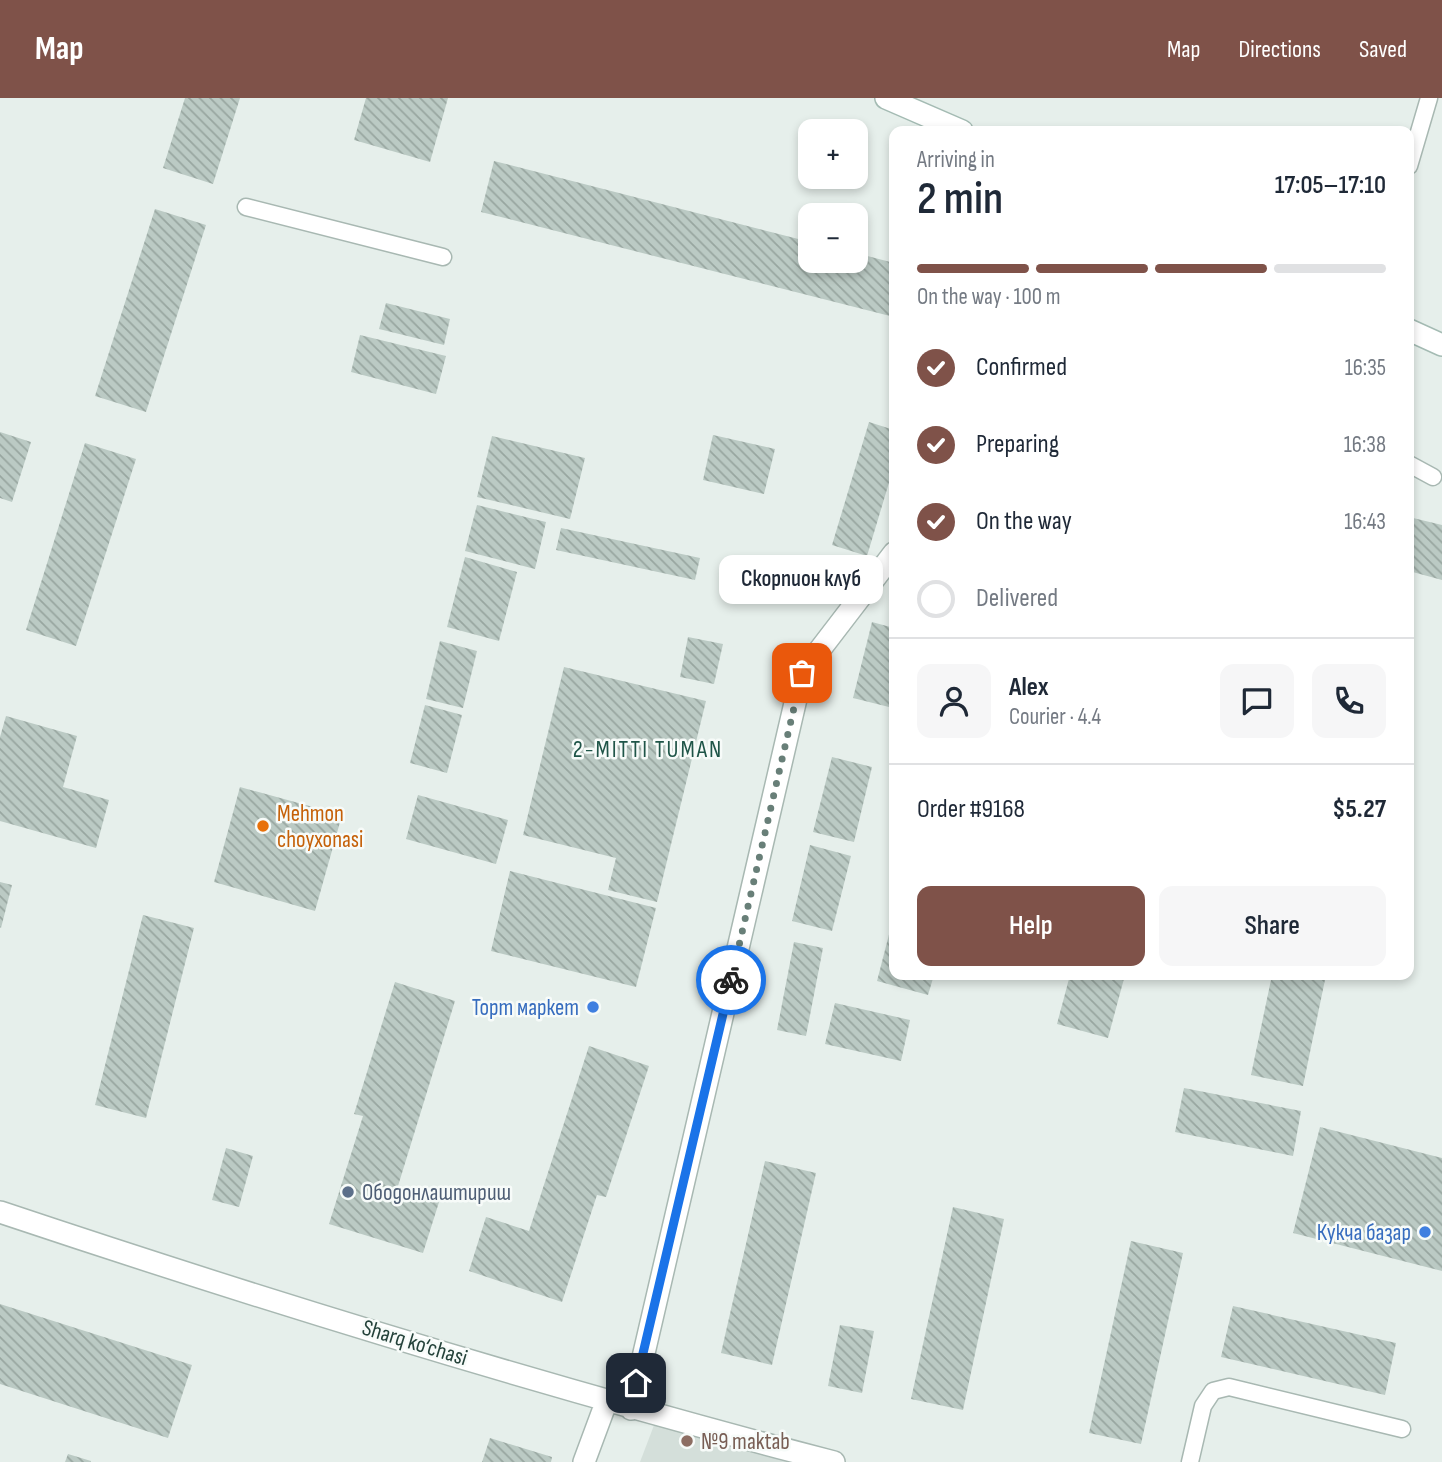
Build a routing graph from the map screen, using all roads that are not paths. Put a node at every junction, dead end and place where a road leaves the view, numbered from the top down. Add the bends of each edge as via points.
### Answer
1 (886, 98) edge
2 (1429, 98) edge
3 (950, 126) edge
4 (1414, 149) edge
5 (246, 206) dead end
6 (443, 257) dead end
7 (1414, 332) edge
8 (1442, 345) edge
9 (1414, 467) edge
10 (1433, 477) dead end
11 (889, 560) edge
12 (0, 1212) edge
13 (607, 1401) junction
14 (631, 1409) junction
15 (1402, 1429) dead end
16 (584, 1462) edge
17 (834, 1462) edge
18 (1190, 1462) edge

1 - 3 street
2 - 4 lane
5 - 6 lane
7 - 8 street
9 - 10 lane
11 - 14 street via 802,673
12 - 13 street, Sharq ko‘chasi
13 - 14 street, Sharq ko‘chasi
13 - 16 street
14 - 17 street, Sharq ko‘chasi
15 - 18 lane via 1229,1387 1213,1391 1203,1406

